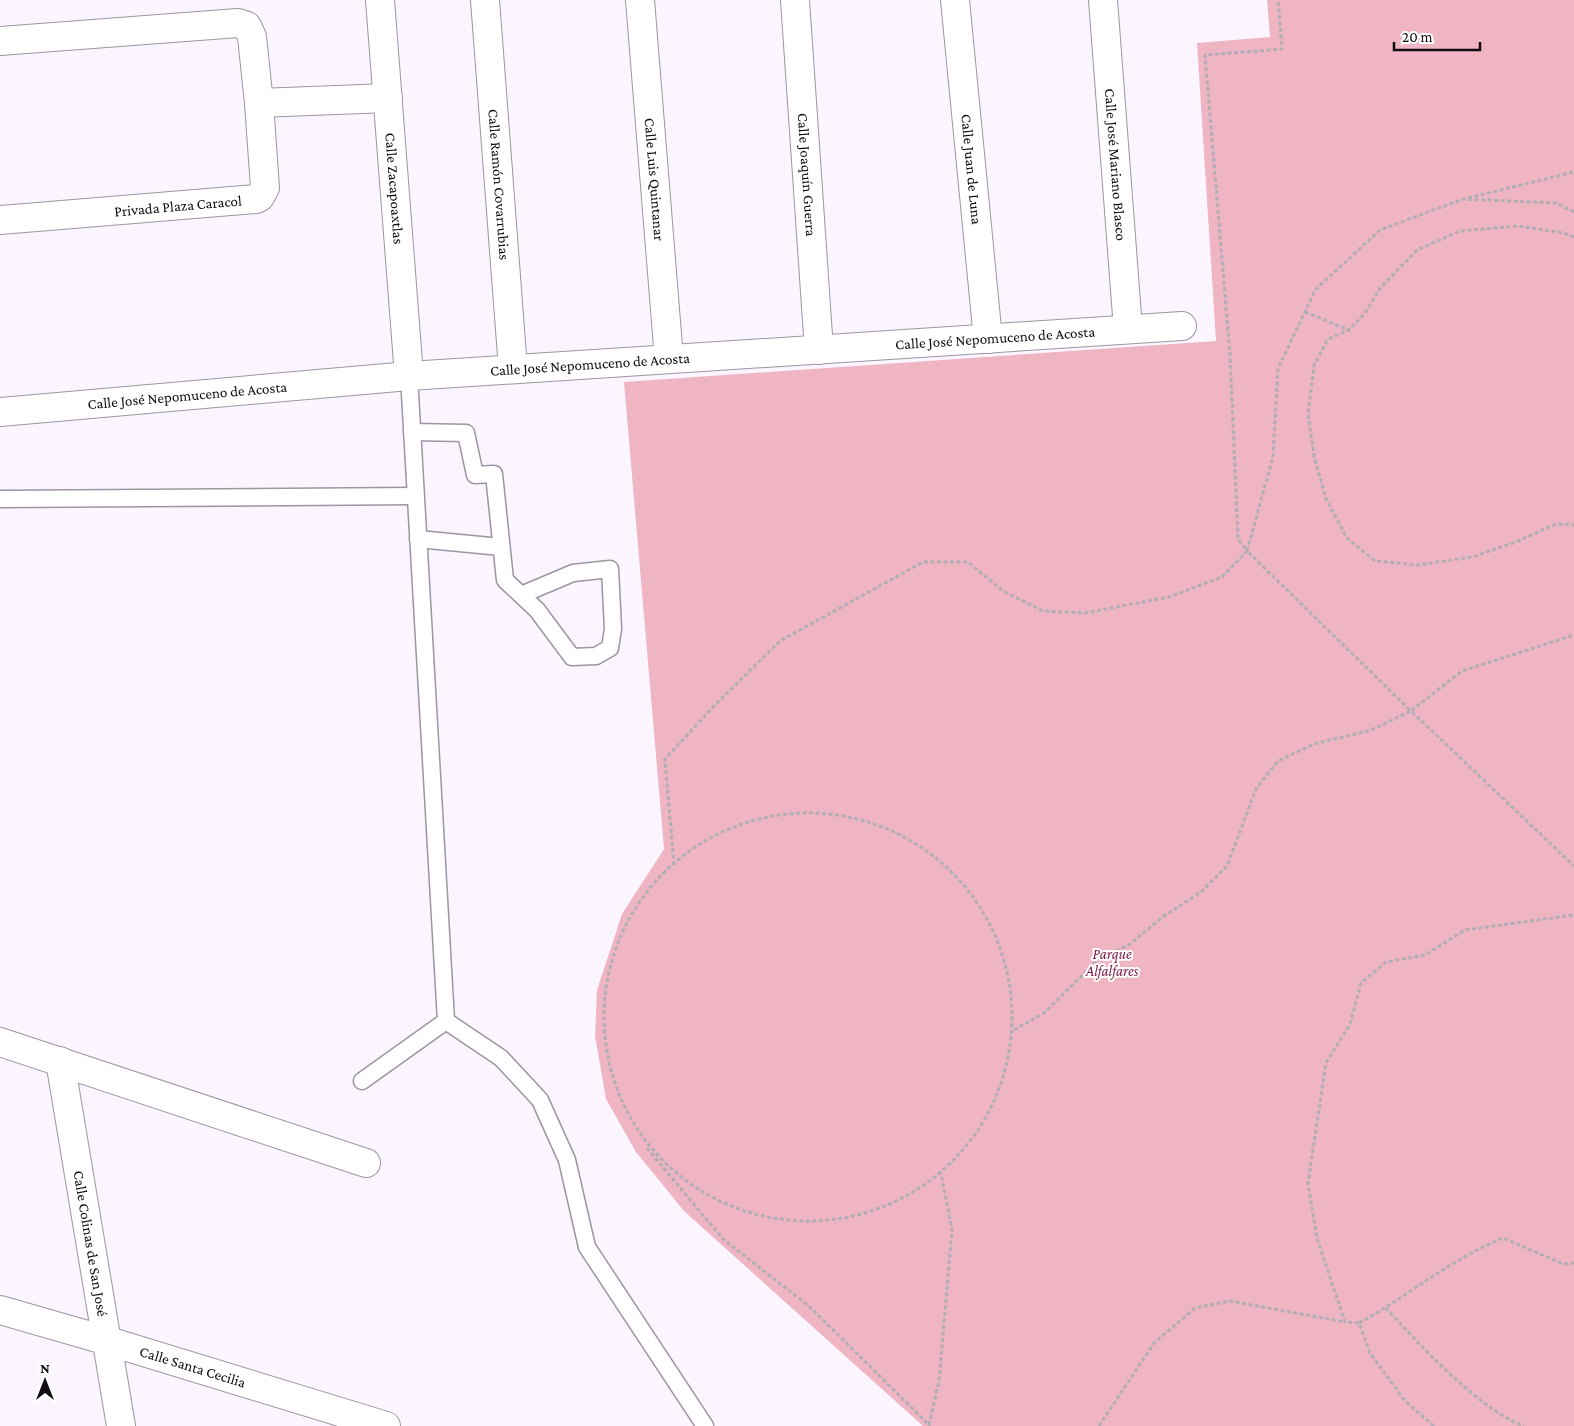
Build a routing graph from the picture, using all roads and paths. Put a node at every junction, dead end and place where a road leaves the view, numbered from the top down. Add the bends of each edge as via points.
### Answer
1 (380, 0) edge
2 (485, 0) edge
3 (640, 0) edge
4 (795, 0) edge
5 (955, 0) edge
6 (1104, 0) edge
7 (1278, 0) edge
8 (0, 40) edge
9 (388, 98) junction
10 (259, 103) junction
11 (1574, 172) edge
12 (1463, 199) junction
13 (1574, 212) edge
14 (0, 220) edge
15 (1574, 237) edge
16 (1304, 312) junction
17 (1182, 326) dead end
18 (1128, 330) junction
19 (1349, 330) junction
20 (988, 339) junction
21 (819, 350) junction
22 (669, 359) junction
23 (514, 369) junction
24 (409, 376) junction
25 (0, 412) edge
26 (412, 432) junction
27 (416, 496) junction
28 (0, 499) edge
29 (1574, 525) edge
30 (418, 539) junction
31 (501, 547) junction
32 (1247, 551) junction
33 (521, 595) junction
34 (1574, 635) edge
35 (1411, 710) junction
36 (674, 865) junction
37 (1574, 866) edge
38 (1574, 915) edge
39 (446, 1021) junction
40 (1014, 1030) junction
41 (0, 1042) edge
42 (60, 1061) junction
43 (362, 1082) dead end
44 (642, 1141) junction
45 (366, 1162) dead end
46 (941, 1173) junction
47 (1574, 1263) edge
48 (1386, 1308) junction
49 (0, 1310) edge
50 (1345, 1322) junction
51 (1359, 1323) junction
52 (108, 1341) junction
53 (121, 1426) edge
54 (386, 1426) edge
55 (705, 1426) edge
56 (929, 1426) edge
57 (1099, 1426) edge
58 (1434, 1426) edge
59 (1524, 1426) edge

1 - 9 street, Calle Zacapoaxtlas
2 - 23 street, Calle Ramón Covarrubias
3 - 22 street, Calle Luis Quintanar
4 - 21 street, Calle Joaquín Guerra
5 - 20 street, Calle Juan de Luna
6 - 18 street, Calle José Mariano Blasco
7 - 32 path via 1282,49 1205,55 1230,354 1238,539
8 - 10 street, Privada Plaza Caracol via 238,23 247,26 252,37
9 - 10 street
9 - 24 street, Calle Zacapoaxtlas
10 - 14 street, Privada Plaza Caracol via 264,188 256,199
11 - 12 path
12 - 13 path via 1556,203
12 - 16 path via 1380,230 1315,290
15 - 19 path via 1564,232 1518,226 1460,231 1417,250 1381,287 1365,313
16 - 19 path
16 - 32 path via 1278,369 1273,457
17 - 18 street, Calle José Nepomuceno de Acosta
18 - 20 street, Calle José Nepomuceno de Acosta
19 - 29 path via 1328,339 1314,364 1308,414 1314,456 1326,499 1348,538 1375,561 1418,565 1472,557 1556,524
20 - 21 street, Calle José Nepomuceno de Acosta
21 - 22 street, Calle José Nepomuceno de Acosta
22 - 23 street, Calle José Nepomuceno de Acosta
23 - 24 street, Calle José Nepomuceno de Acosta
24 - 25 street, Calle José Nepomuceno de Acosta
24 - 26 lane
26 - 27 lane
26 - 31 lane via 466,433 475,475 494,474
27 - 28 lane
27 - 30 lane
30 - 31 lane
30 - 39 lane
31 - 33 lane via 505,580
32 - 35 path
32 - 36 path via 1222,577 1170,597 1086,613 1043,611 1003,590 968,562 923,562 862,595 780,641 665,760
33 - 33 lane via 537,610 572,657 596,656 610,648 613,629 610,569 573,573
34 - 35 path via 1462,671
35 - 37 path
35 - 40 path via 1371,730 1314,744 1278,761 1256,789 1227,866 1201,892 1130,944 1097,962 1044,1013
36 - 40 path via 707,837 791,812 861,818 925,848 975,897 1006,960
36 - 44 path via 641,895 605,974 605,1062
38 - 50 path via 1465,930 1425,955 1386,962 1361,983 1350,1024 1326,1063 1308,1183 1317,1238
39 - 43 lane
39 - 55 lane via 501,1058 540,1100 567,1160 587,1246
40 - 46 path via 992,1109
41 - 42 street
42 - 45 street
42 - 52 street, Calle Colinas de San José
44 - 46 path via 709,1198 788,1222 870,1213
44 - 56 path via 723,1239 810,1306
46 - 56 path via 952,1230 939,1381
47 - 48 path via 1562,1264 1503,1238 1476,1249
48 - 51 path
48 - 59 path via 1425,1351 1475,1394 1510,1421
49 - 52 street, Calle Santa Cecilia
50 - 51 path
50 - 57 path via 1230,1301 1195,1308 1154,1343
51 - 58 path via 1370,1353 1405,1401
52 - 53 street, Calle Colinas de San José
52 - 54 street, Calle Santa Cecilia

